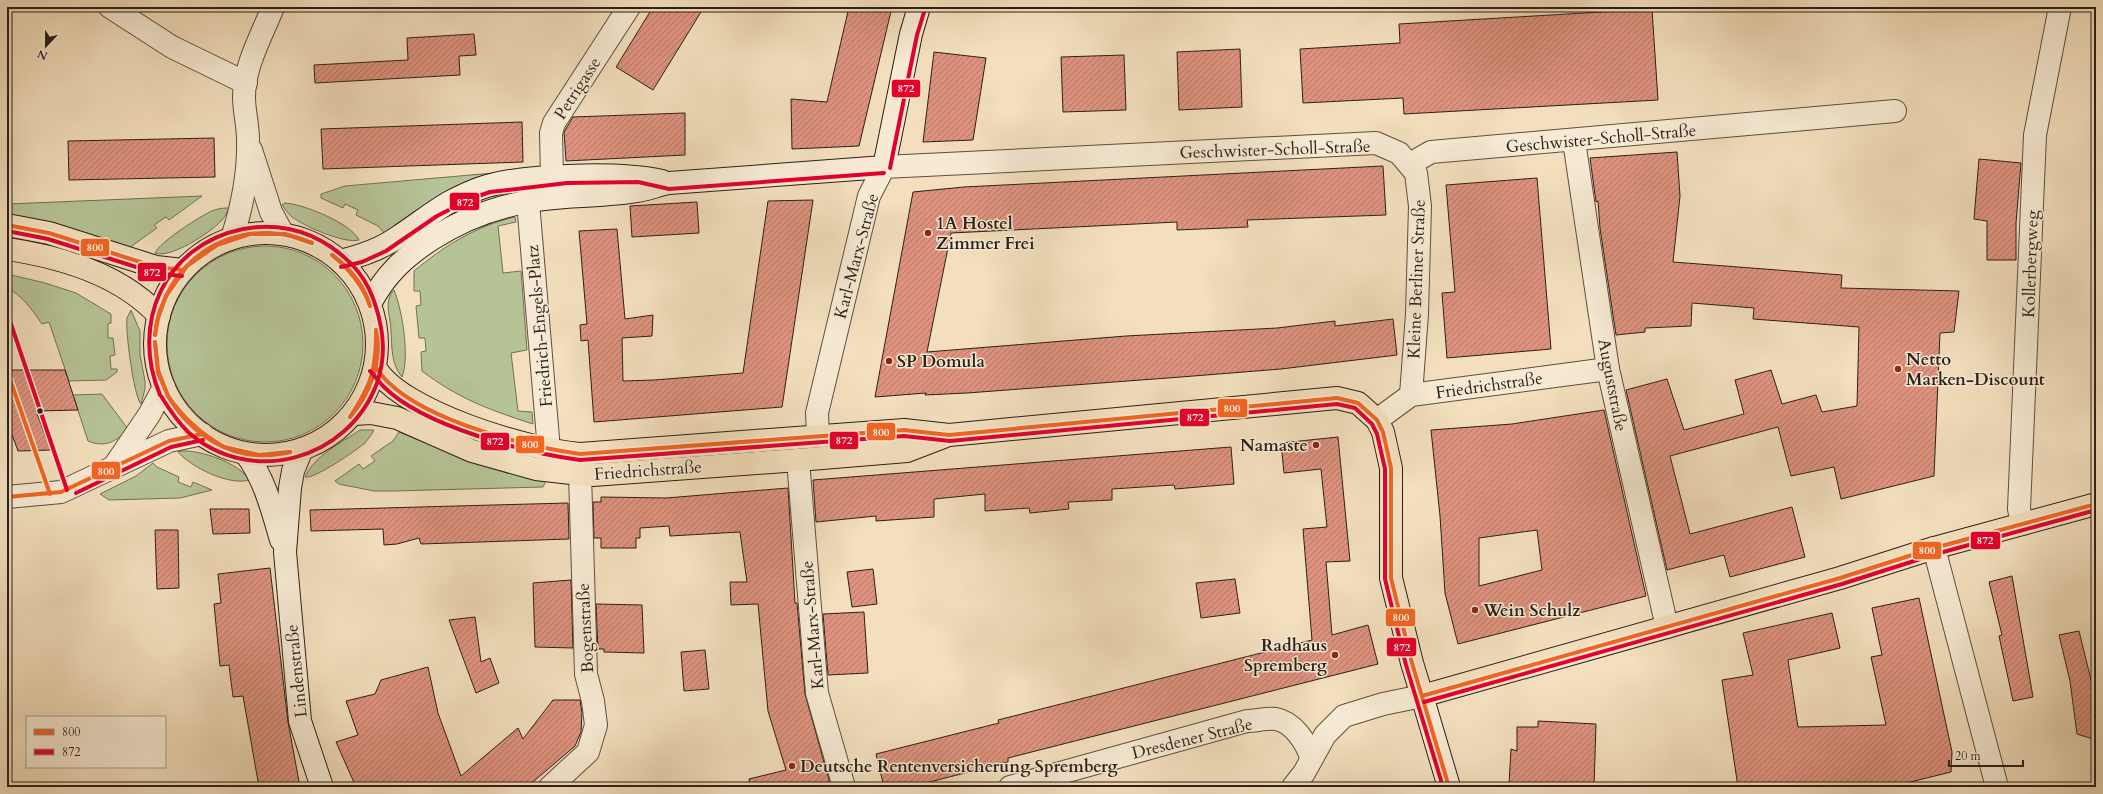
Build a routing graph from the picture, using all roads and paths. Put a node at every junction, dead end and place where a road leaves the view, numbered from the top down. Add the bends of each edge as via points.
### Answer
1 (110, 7) edge
2 (273, 7) edge
3 (629, 7) edge
4 (919, 7) edge
5 (2060, 7) edge
6 (246, 83) junction
7 (1895, 111) dead end
8 (248, 140) junction
9 (1574, 141) junction
10 (1410, 164) junction
11 (884, 167) junction
12 (552, 178) junction
13 (669, 183) junction
14 (528, 202) junction
15 (7, 225) edge
16 (283, 234) junction
17 (232, 238) junction
18 (7, 249) edge
19 (340, 261) junction
20 (183, 270) junction
21 (370, 304) junction
22 (158, 316) junction
23 (375, 367) junction
24 (1608, 369) junction
25 (164, 387) junction
26 (1411, 395) junction
27 (353, 414) junction
28 (1377, 420) junction
29 (202, 434) junction
30 (949, 435) junction
31 (818, 436) junction
32 (302, 449) junction
33 (549, 450) junction
34 (246, 454) junction
35 (798, 460) junction
36 (114, 466) junction
37 (580, 474) junction
38 (7, 497) edge
39 (2096, 504) edge
40 (2022, 524) junction
41 (1934, 548) junction
42 (285, 552) junction
43 (1667, 627) junction
44 (1422, 696) junction
45 (1311, 757) junction
46 (322, 787) edge
47 (550, 787) edge
48 (844, 787) edge
49 (1010, 787) edge
50 (1293, 787) edge
51 (1449, 787) edge
52 (1997, 787) edge

1 - 6 street via 172,47
2 - 6 street via 251,62
3 - 12 street, Petrigasse via 554,123 551,133
4 - 11 street, Karl-Marx-Straße
5 - 40 street, Kollerbergweg via 2035,135 2019,509
6 - 8 street via 244,96
7 - 9 street, Geschwister-Scholl-Straße
8 - 16 street via 271,212
8 - 17 street via 244,190
9 - 10 street, Geschwister-Scholl-Straße via 1431,152
9 - 24 street, Auguststraße
10 - 11 street, Geschwister-Scholl-Straße via 1398,153 1376,143
10 - 26 street, Kleine Berliner Straße via 1416,173 1420,206 1417,314
11 - 13 street, Geschwister-Scholl-Straße
11 - 31 street, Karl-Marx-Straße via 869,196 817,413
12 - 13 street, Geschwister-Scholl-Straße via 639,176
12 - 19 street, Geschwister-Scholl-Straße via 495,185 468,193 434,211 383,246
13 - 14 street, Geschwister-Scholl-Straße via 637,191
14 - 21 street, Geschwister-Scholl-Straße via 478,214 448,228 390,271
14 - 33 street, Friedrich-Engels-Platz
15 - 20 main road via 50,233 156,267
16 - 17 main road via 253,233
16 - 19 main road via 308,240
17 - 20 main road via 206,250
18 - 22 main road via 32,253 113,280 134,293
19 - 21 main road via 357,278
20 - 22 main road via 171,285
21 - 23 main road via 376,321 378,344
22 - 25 main road via 155,350 158,372
23 - 27 main road via 367,392
23 - 33 main road, Friedrichstraße via 381,378 393,389 416,402 494,436
24 - 26 street, Friedrichstraße
24 - 43 street, Auguststraße
25 - 29 main road via 178,412
25 - 36 street via 149,415
26 - 28 street, Friedrichstraße
27 - 32 main road via 336,431 316,444
27 - 37 main road, Friedrichstraße via 371,413 397,418 472,451 536,469
28 - 30 main road, Friedrichstraße via 1358,403 1337,398
28 - 44 main road, Friedrichstraße via 1383,432 1391,468 1391,578
29 - 34 main road via 220,445
29 - 36 street via 169,441
30 - 31 main road, Friedrichstraße via 904,430
30 - 35 main road, Friedrichstraße via 907,451
31 - 33 main road, Friedrichstraße via 592,453
32 - 34 main road via 270,455
32 - 42 street, Lindenstraße via 293,471 290,488
34 - 42 street, Lindenstraße via 267,491
35 - 37 main road, Friedrichstraße
35 - 48 street, Karl-Marx-Straße via 817,693
36 - 38 street via 61,492
37 - 47 street, Bogenstraße via 586,674 596,726 588,752
39 - 40 main road
40 - 41 main road
41 - 43 main road via 1840,578
41 - 52 street
42 - 46 street, Lindenstraße via 300,721
43 - 44 main road
44 - 45 street via 1344,716 1325,735
44 - 51 street
45 - 49 street, Dresdener Straße via 1307,746 1295,730 1283,722 1276,719 1247,721
45 - 50 street via 1304,773

